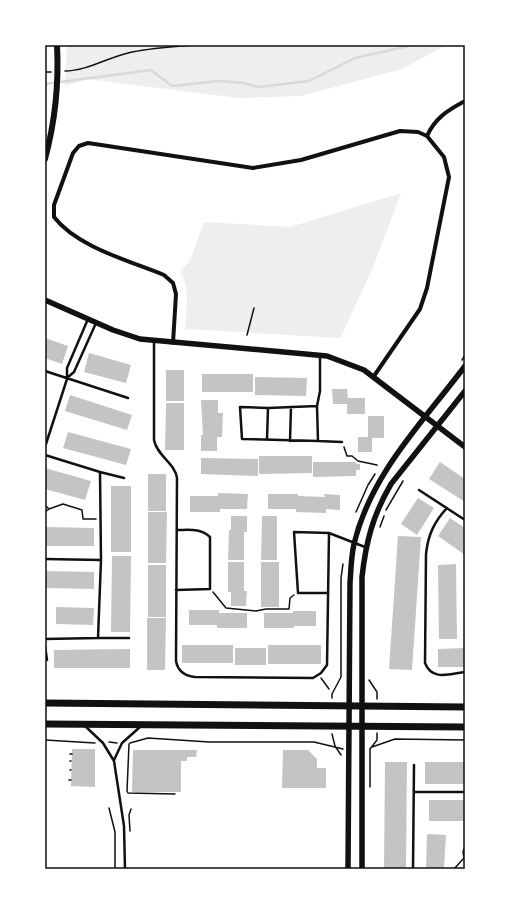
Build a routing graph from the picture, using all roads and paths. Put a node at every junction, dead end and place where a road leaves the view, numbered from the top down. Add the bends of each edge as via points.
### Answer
1 (57, 45) edge
2 (193, 45) edge
3 (63, 71) dead end
4 (45, 72) edge
5 (57, 72) dead end
6 (465, 101) edge
7 (427, 136) junction
8 (45, 159) edge
9 (45, 300) edge
10 (254, 308) dead end
11 (88, 319) junction
12 (96, 323) junction
13 (247, 335) dead end
14 (154, 341) junction
15 (173, 343) junction
16 (320, 355) junction
17 (465, 366) edge
18 (45, 371) edge
19 (374, 376) junction
20 (67, 379) junction
21 (465, 391) edge
22 (128, 398) dead end
23 (317, 406) junction
24 (291, 407) junction
25 (268, 408) junction
26 (426, 416) junction
27 (438, 425) junction
28 (267, 439) junction
29 (290, 440) junction
30 (318, 441) junction
31 (342, 442) joint
32 (45, 447) edge
33 (465, 447) edge
34 (45, 455) edge
35 (377, 464) dead end
36 (100, 472) junction
37 (407, 476) dead end
38 (124, 478) dead end
39 (419, 490) dead end
40 (45, 505) edge
41 (447, 508) junction
42 (49, 509) junction
43 (45, 512) edge
44 (100, 518) junction
45 (465, 520) edge
46 (379, 529) dead end
47 (177, 530) junction
48 (329, 533) junction
49 (354, 544) junction
50 (365, 547) junction
51 (45, 559) edge
52 (100, 560) junction
53 (210, 589) junction
54 (176, 590) junction
55 (298, 593) junction
56 (328, 593) junction
57 (98, 638) junction
58 (129, 638) dead end
59 (45, 639) edge
60 (45, 646) edge
61 (48, 660) dead end
62 (465, 672) edge
63 (319, 675) junction
64 (369, 680) dead end
65 (329, 689) dead end
66 (45, 703) edge
67 (349, 706) junction
68 (362, 706) junction
69 (377, 706) junction
70 (465, 707) edge
71 (45, 724) edge
72 (84, 724) junction
73 (142, 725) junction
74 (349, 727) junction
75 (362, 727) junction
76 (377, 727) junction
77 (465, 728) edge
78 (45, 740) edge
79 (465, 740) edge
80 (107, 742) dead end
81 (98, 743) dead end
82 (116, 743) dead end
83 (126, 744) dead end
84 (129, 744) junction
85 (335, 746) dead end
86 (370, 749) junction
87 (114, 761) junction
88 (414, 765) dead end
89 (414, 792) junction
90 (465, 792) edge
91 (175, 794) dead end
92 (370, 794) dead end
93 (109, 808) dead end
94 (465, 846) edge
95 (465, 858) edge
96 (115, 869) edge
97 (125, 869) edge
98 (348, 869) edge
99 (362, 869) edge
100 (413, 869) edge
101 (454, 869) edge

1 - 8 main road via 58,82
2 - 3 path via 130,52 79,70
4 - 5 path
6 - 7 street via 443,113
7 - 15 street via 418,132 400,131 301,160 253,168 88,143 79,146 73,153 57,198 54,217 62,228 96,247 164,275 173,283 176,294
7 - 19 street via 444,157 449,177 428,288 420,309
9 - 11 street
10 - 13 path
11 - 12 street
11 - 20 lane via 66,368
12 - 14 street via 126,335
12 - 20 lane via 74,372
14 - 15 street
14 - 47 lane via 154,440 156,450 172,466 176,474
15 - 16 street
16 - 19 street via 351,364
16 - 23 lane via 320,391
17 - 26 street
18 - 20 lane
19 - 26 street
20 - 22 lane
20 - 32 lane
21 - 27 street
23 - 24 lane
23 - 30 lane
24 - 25 lane
24 - 29 lane
25 - 28 lane
25 - 28 lane via 240,407 242,440
26 - 27 street
26 - 49 street via 400,448 373,491
27 - 33 street
27 - 50 street via 391,484 372,523
28 - 29 lane
29 - 30 lane
30 - 31 lane
31 - 35 path via 347,456
34 - 36 lane
36 - 38 lane
36 - 44 lane
37 - 46 path via 386,511
39 - 41 lane
40 - 42 path
41 - 45 lane
41 - 62 lane via 437,519 428,536 426,663 428,672 434,675
42 - 43 path
42 - 44 path via 63,504 82,510 83,519
44 - 52 lane
47 - 53 lane via 200,530 210,537
47 - 54 lane
48 - 49 lane
48 - 55 lane via 294,532
48 - 56 lane
49 - 50 lane
49 - 67 street via 350,583
50 - 68 street via 362,577
51 - 52 lane
52 - 57 lane
53 - 54 lane
53 - 55 path via 226,608 256,611 289,609 290,598
54 - 63 lane via 176,661 185,675 313,678
55 - 56 lane
56 - 63 lane via 326,665 325,670
57 - 58 lane
57 - 59 lane
60 - 61 lane
63 - 65 path
64 - 69 path via 377,692
66 - 67 main road
67 - 68 main road
67 - 74 street
68 - 69 main road
68 - 75 street
69 - 70 main road
71 - 72 main road
72 - 73 main road
72 - 87 lane via 103,743
73 - 74 main road
73 - 87 lane via 122,743
74 - 75 main road
74 - 98 street
75 - 76 main road
75 - 99 street
76 - 77 main road
76 - 86 path via 377,740
78 - 81 path
79 - 86 path via 395,739
80 - 82 path
83 - 84 path
84 - 85 path via 148,738 209,742 314,742
84 - 91 path via 127,791 132,794
86 - 92 path
87 - 97 lane via 124,826
88 - 89 lane
89 - 90 lane
89 - 100 lane
93 - 96 path via 115,832
94 - 95 path
95 - 101 path

